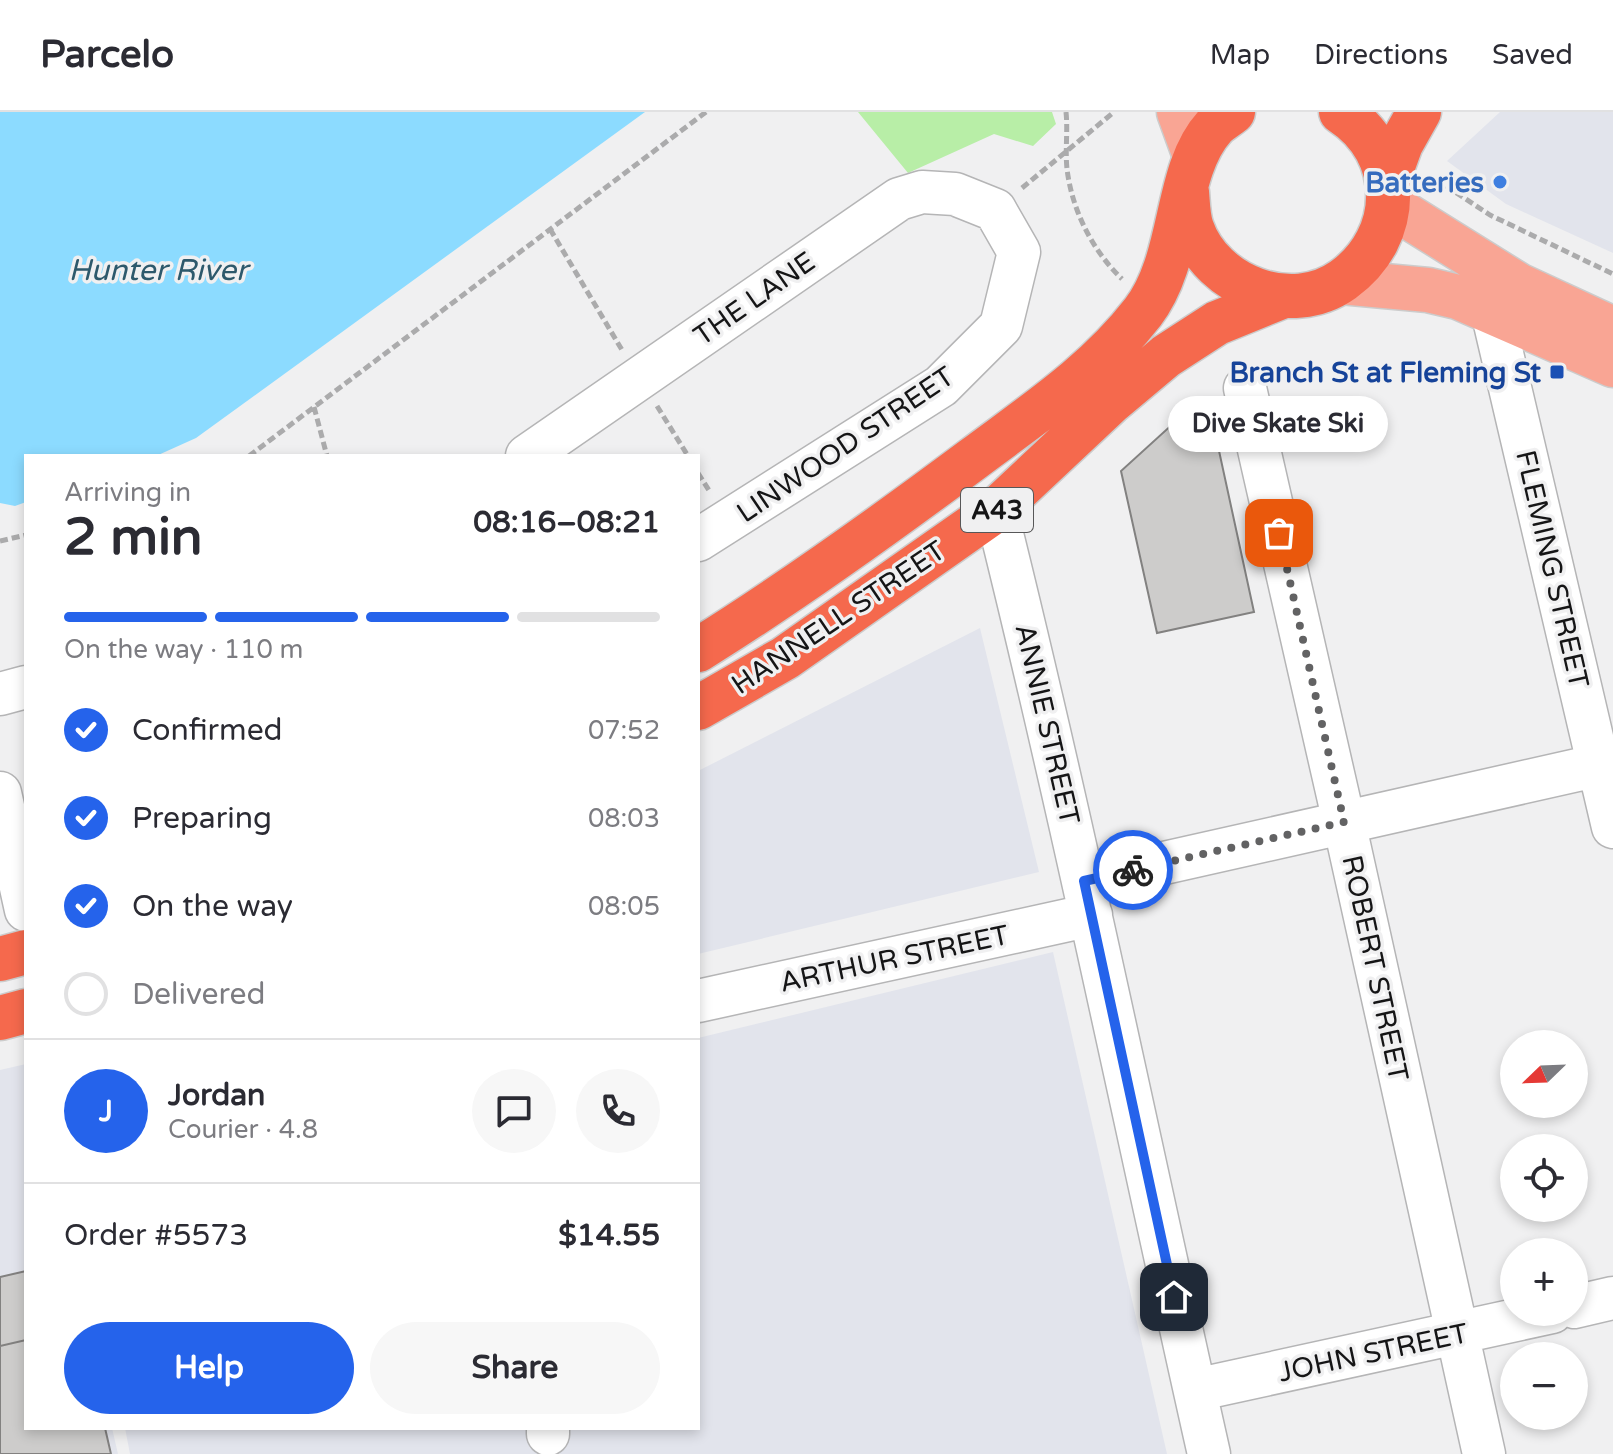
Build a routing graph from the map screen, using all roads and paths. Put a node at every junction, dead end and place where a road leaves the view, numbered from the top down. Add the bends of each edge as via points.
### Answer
1 (706, 112) edge
2 (1066, 112) edge
3 (1114, 112) edge
4 (1179, 112) edge
5 (1233, 112) edge
6 (1341, 112) edge
7 (1419, 112) edge
8 (1067, 149) junction
9 (1190, 173) junction
10 (1446, 186) dead end
11 (1388, 191) junction
12 (995, 210) junction
13 (550, 229) junction
14 (1613, 274) edge
15 (1121, 278) dead end
16 (1341, 282) junction
17 (1281, 297) junction
18 (1492, 311) junction
19 (1613, 329) edge
20 (1613, 365) edge
21 (639, 377) junction
22 (1245, 388) dead end
23 (314, 407) junction
24 (252, 454) edge
25 (326, 454) edge
26 (530, 454) edge
27 (687, 454) edge
28 (996, 510) junction
29 (24, 535) edge
30 (700, 539) edge
31 (0, 541) edge
32 (700, 649) edge
33 (24, 688) edge
34 (0, 694) edge
35 (700, 707) edge
36 (1606, 764) edge
37 (0, 793) edge
38 (1344, 822) junction
39 (1613, 827) edge
40 (14, 865) edge
41 (1088, 898) junction
42 (24, 902) edge
43 (24, 953) edge
44 (0, 959) edge
45 (700, 1000) edge
46 (24, 1012) edge
47 (0, 1018) edge
48 (1613, 1298) edge
49 (1588, 1304) edge
50 (1500, 1324) edge
51 (1457, 1334) junction
52 (1195, 1390) junction
53 (1209, 1454) edge
54 (1484, 1454) edge

1 - 13 path
2 - 8 path
3 - 8 path
4 - 9 main road
5 - 9 highway, A43 via 1214,126
6 - 11 highway via 1357,122 1378,151
7 - 11 highway, A43 via 1401,144
8 - 12 path
8 - 15 path via 1070,188 1084,228
9 - 17 highway, A43 via 1192,228 1212,263 1243,287
9 - 32 highway, HANNELL STREET / A43 via 1171,255 1145,310 1107,355 891,520
10 - 14 path via 1490,215
11 - 16 highway, A43 via 1380,235 1364,261
11 - 19 main road via 1518,285
12 - 21 street, THE LANE via 955,194 922,192 899,199
12 - 30 street, LINWOOD STREET via 1019,252 1001,326 941,386
13 - 21 path
13 - 23 path
16 - 17 highway, A43 via 1312,294
16 - 18 main road via 1428,290
17 - 28 highway, HANNELL STREET / A43 via 1217,323 1166,356
18 - 20 main road
18 - 36 street, FLEMING STREET
21 - 26 street, THE LANE
21 - 27 path
22 - 38 street, ROBERT STREET
23 - 24 path
23 - 25 path
28 - 35 highway, HANNELL STREET / A43 via 785,658
28 - 41 street, ANNIE STREET
29 - 31 path
33 - 34 street
36 - 38 street, ARTHUR STREET
36 - 39 street, FLEMING STREET
37 - 40 street
38 - 41 street, ARTHUR STREET
38 - 51 street, ROBERT STREET
40 - 42 street
41 - 45 street, ARTHUR STREET
41 - 52 street, ANNIE STREET
43 - 44 highway
46 - 47 highway
48 - 49 street
50 - 51 street, JOHN STREET
51 - 52 street, JOHN STREET
51 - 54 street, ROBERT STREET
52 - 53 street, ANNIE STREET

